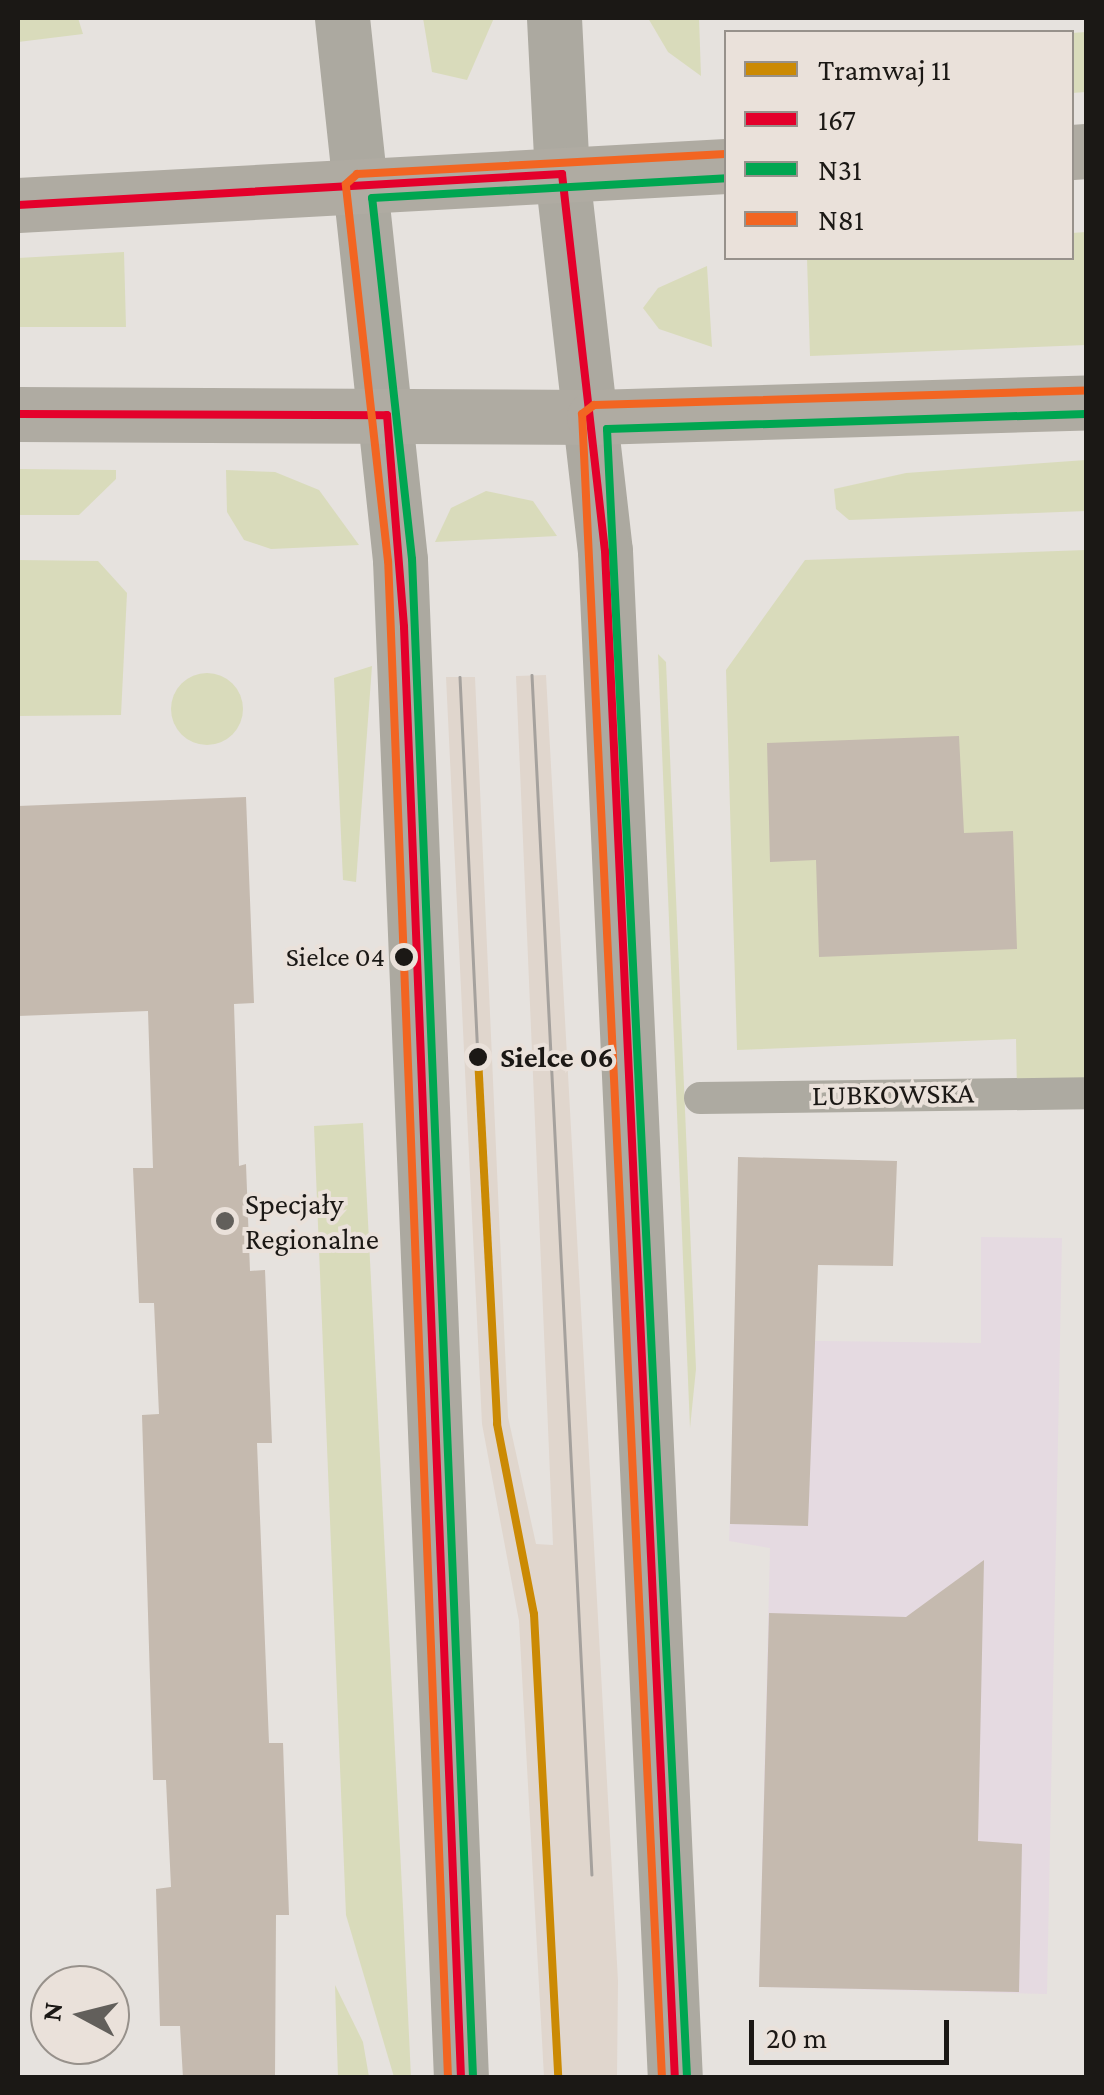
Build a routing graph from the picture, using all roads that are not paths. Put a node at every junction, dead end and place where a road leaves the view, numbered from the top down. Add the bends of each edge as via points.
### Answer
1 (342, 18) edge
2 (554, 18) edge
3 (724, 166) edge
4 (562, 174) junction
5 (358, 186) junction
6 (18, 205) edge
7 (1086, 402) edge
8 (18, 414) edge
9 (387, 415) junction
10 (594, 418) junction
11 (1086, 1093) edge
12 (700, 1098) dead end
13 (461, 2078) edge
14 (675, 2078) edge

1 - 5 main road
2 - 4 main road
3 - 4 main road
4 - 5 main road
4 - 10 main road
5 - 6 main road
5 - 9 main road
7 - 10 main road
8 - 9 main road
9 - 10 main road
9 - 13 main road via 404,626
10 - 14 main road
11 - 12 lane, LUBKOWSKA

